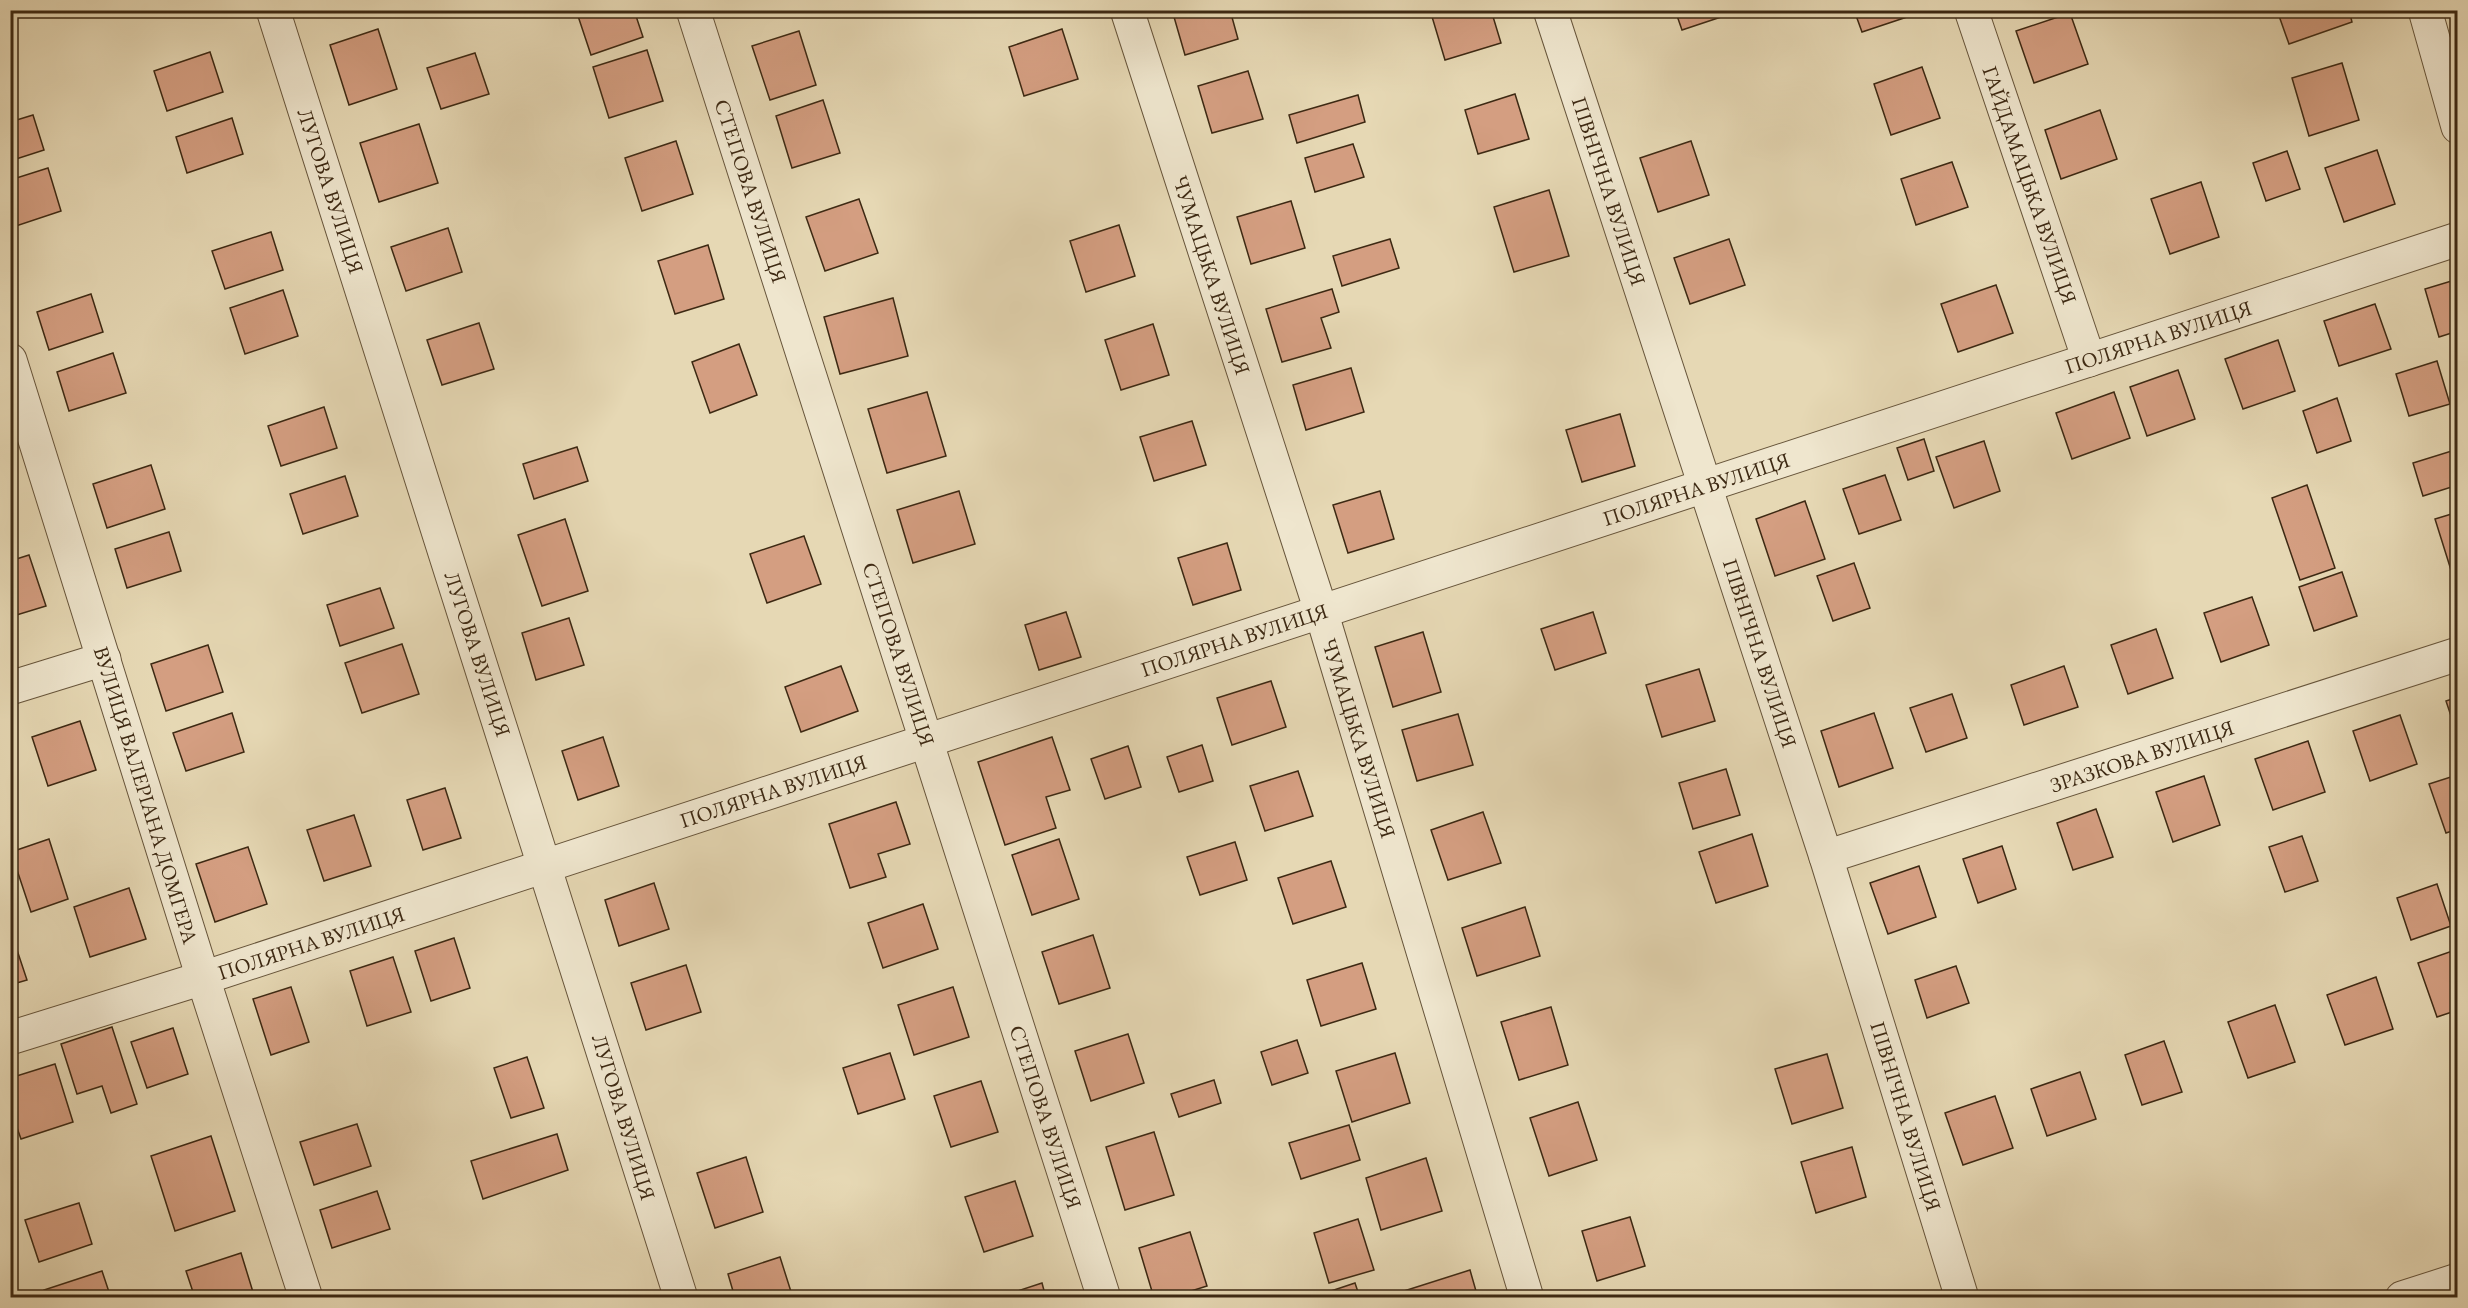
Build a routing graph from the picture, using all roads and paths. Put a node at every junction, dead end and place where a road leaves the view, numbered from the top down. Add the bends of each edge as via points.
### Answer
1 (273, 10) edge
2 (693, 10) edge
3 (1127, 10) edge
4 (1550, 10) edge
5 (1971, 10) edge
6 (2425, 10) edge
7 (2457, 127) edge
8 (2457, 239) edge
9 (10, 360) edge
10 (2089, 360) junction
11 (1706, 486) junction
12 (1321, 611) junction
13 (2457, 654) edge
14 (104, 660) junction
15 (10, 688) edge
16 (926, 741) junction
17 (1826, 857) junction
18 (545, 866) junction
19 (203, 978) junction
20 (10, 1038) edge
21 (2457, 1280) edge
22 (306, 1298) edge
23 (681, 1298) edge
24 (1104, 1298) edge
25 (1527, 1298) edge
26 (1962, 1298) edge
27 (2402, 1298) edge

1 - 18 street, ЛУГОВА ВУЛИЦЯ
2 - 16 street, СТЕПОВА ВУЛИЦЯ
3 - 12 street, ЧУМАЦЬКА ВУЛИЦЯ
4 - 11 street, ПІВНІЧНА ВУЛИЦЯ
5 - 10 street, ГАЙДАМАЦЬКА ВУЛИЦЯ
6 - 7 street
8 - 10 street, ПОЛЯРНА ВУЛИЦЯ
9 - 14 street, ВУЛИЦЯ ВАЛЕРІАНА ДОМГЕРА
10 - 11 street, ПОЛЯРНА ВУЛИЦЯ
11 - 12 street, ПОЛЯРНА ВУЛИЦЯ
11 - 17 street, ПІВНІЧНА ВУЛИЦЯ
12 - 16 street, ПОЛЯРНА ВУЛИЦЯ
12 - 25 street, ЧУМАЦЬКА ВУЛИЦЯ
13 - 17 street, ЗРАЗКОВА ВУЛИЦЯ
14 - 15 street
14 - 19 street, ВУЛИЦЯ ВАЛЕРІАНА ДОМГЕРА
16 - 18 street, ПОЛЯРНА ВУЛИЦЯ
16 - 24 street, СТЕПОВА ВУЛИЦЯ
17 - 26 street, ПІВНІЧНА ВУЛИЦЯ
18 - 19 street, ПОЛЯРНА ВУЛИЦЯ
18 - 23 street, ЛУГОВА ВУЛИЦЯ
19 - 20 street, ПОЛЯРНА ВУЛИЦЯ
19 - 22 street, ВУЛИЦЯ ВАЛЕРІАНА ДОМГЕРА
21 - 27 street

